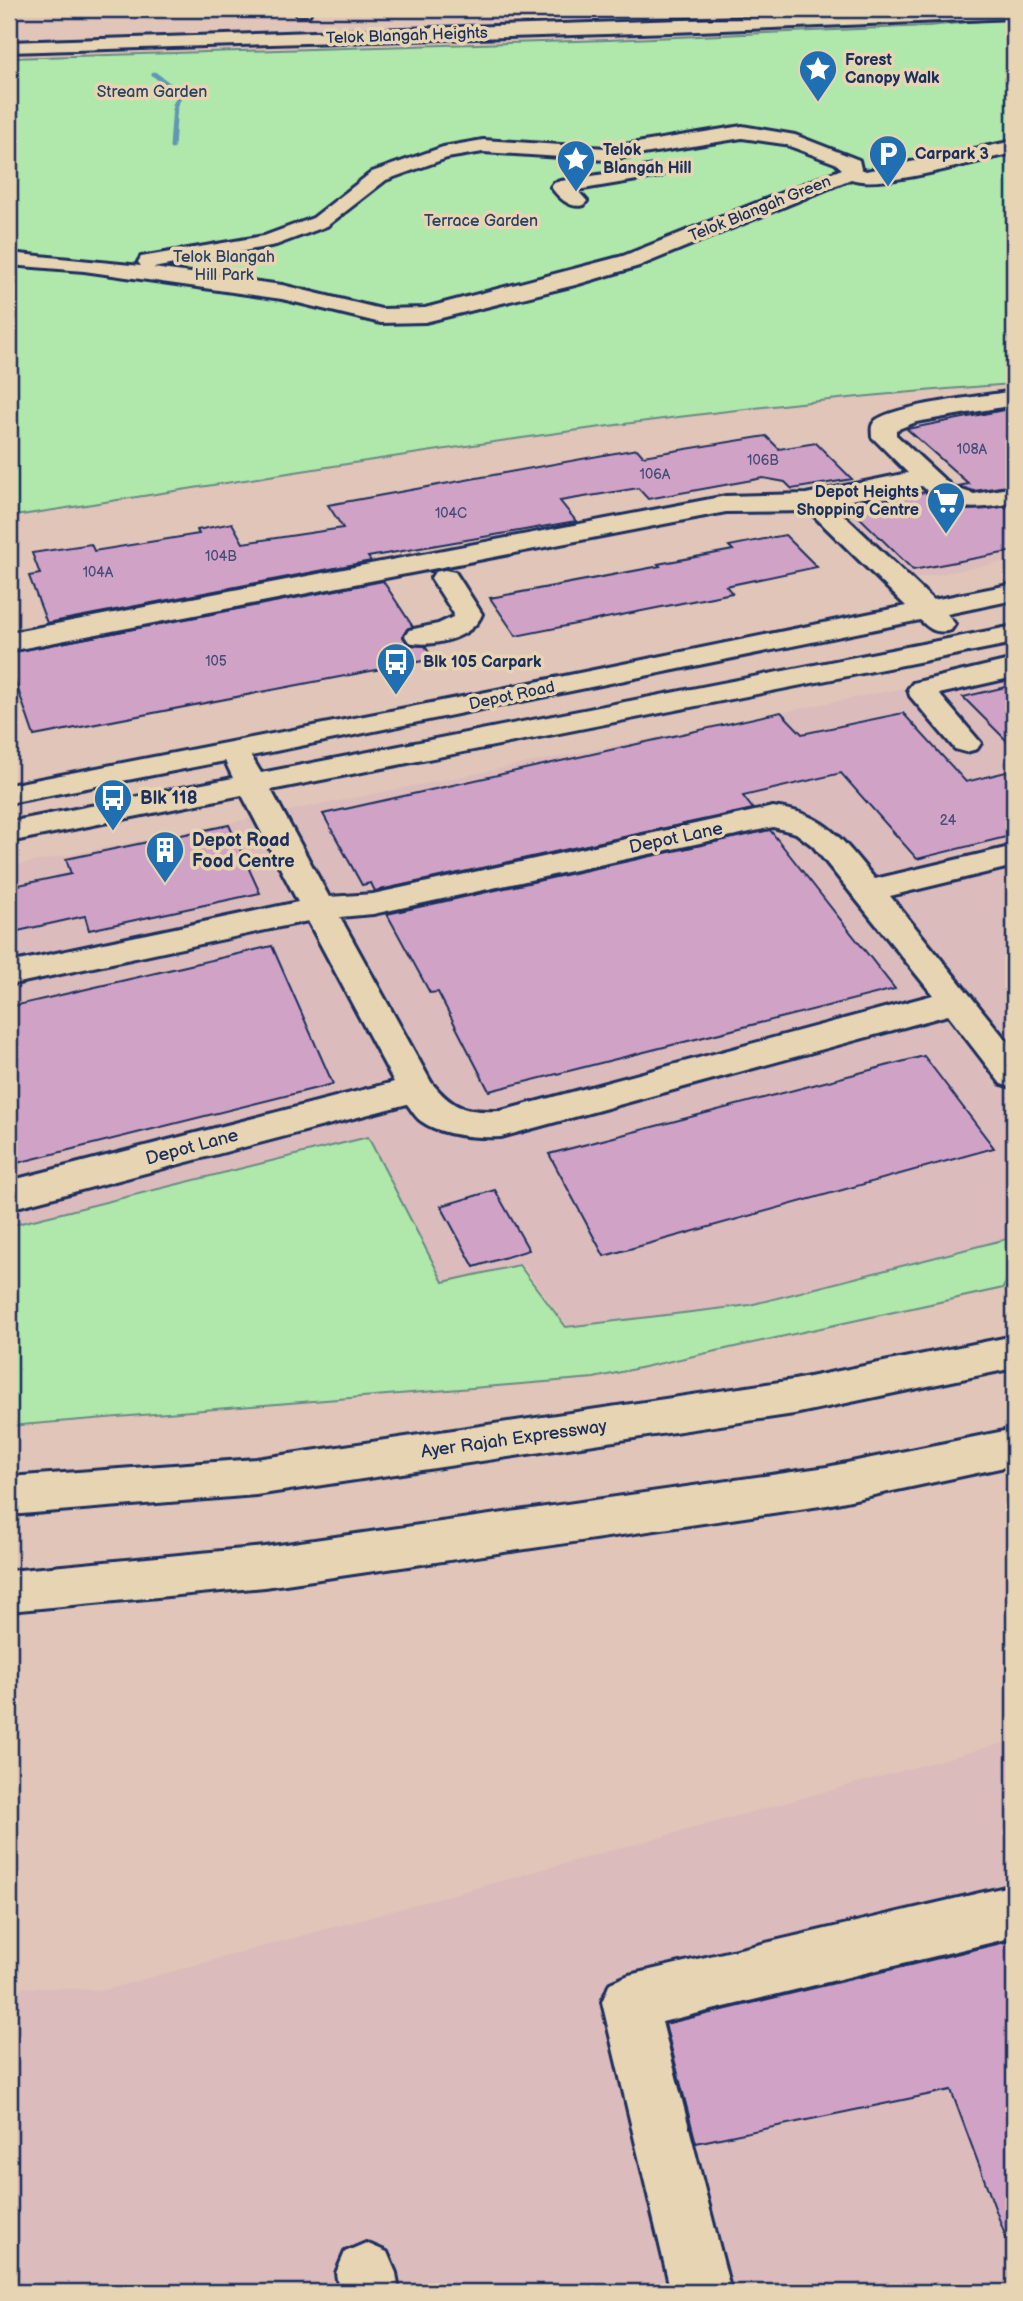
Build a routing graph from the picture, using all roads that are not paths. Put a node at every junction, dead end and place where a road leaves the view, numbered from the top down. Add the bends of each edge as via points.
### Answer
1 (972, 9) edge
2 (1014, 13) edge
3 (355, 28) junction
4 (9, 38) edge
5 (9, 47) edge
6 (788, 139) junction
7 (1014, 147) edge
8 (692, 160) dead end
9 (670, 168) dead end
10 (850, 172) junction
11 (577, 201) dead end
12 (9, 259) edge
13 (84, 265) junction
14 (1014, 398) edge
15 (928, 477) junction
16 (1014, 495) edge
17 (806, 502) junction
18 (497, 548) junction
19 (398, 568) junction
20 (445, 578) junction
21 (1014, 592) edge
22 (927, 610) junction
23 (1014, 634) edge
24 (419, 636) dead end
25 (9, 642) edge
26 (962, 645) junction
27 (1014, 668) edge
28 (966, 743) dead end
29 (234, 751) junction
30 (250, 783) junction
31 (9, 792) edge
32 (14, 831) edge
33 (1014, 856) edge
34 (869, 891) junction
35 (318, 908) junction
36 (9, 974) edge
37 (955, 1001) junction
38 (1011, 1065) edge
39 (416, 1089) junction
40 (9, 1195) edge
41 (1014, 1352) edge
42 (1014, 1447) edge
43 (9, 1496) edge
44 (9, 1591) edge
45 (1014, 1911) edge
46 (701, 2292) edge

1 - 3 main road, Telok Blangah Heights
2 - 3 main road, Telok Blangah Heights
3 - 4 main road, Telok Blangah Heights
3 - 5 main road, Telok Blangah Heights
6 - 8 main road via 734,147
6 - 10 main road, Telok Blangah Green via 852,164
6 - 13 main road, Telok Blangah Green via 742,132 606,154 483,146 443,153 379,176 320,222 269,241 154,261
7 - 10 main road via 898,172 865,177
9 - 11 main road via 561,187
10 - 13 main road, Telok Blangah Green via 631,261 425,315 381,316 282,292
12 - 13 main road, Telok Blangah Green
14 - 15 main road via 910,416 884,426 884,438
15 - 16 main road via 943,492 972,502
15 - 17 main road
17 - 18 main road via 726,504
17 - 22 main road via 818,505
18 - 19 main road
18 - 20 main road via 481,570
19 - 20 main road
19 - 25 main road
20 - 24 main road via 468,614 465,622
21 - 22 main road, Depot Road
22 - 26 main road
22 - 29 main road, Depot Road
23 - 26 main road, Depot Road
26 - 30 main road, Depot Road
27 - 28 main road via 923,689
29 - 30 main road
29 - 31 main road, Depot Road
30 - 32 main road, Depot Road
30 - 35 main road
31 - 32 main road
33 - 34 main road
34 - 35 main road, Depot Lane via 824,839 791,819 773,817 373,904
34 - 37 main road, Depot Lane
35 - 36 main road, Depot Lane
35 - 39 main road
37 - 38 main road, Depot Lane
37 - 39 main road via 501,1124 469,1125 434,1112
39 - 40 main road, Depot Lane
41 - 43 main road, Ayer Rajah Expressway via 794,1397 270,1475
42 - 44 main road via 827,1486 292,1563
45 - 46 main road via 629,2002

